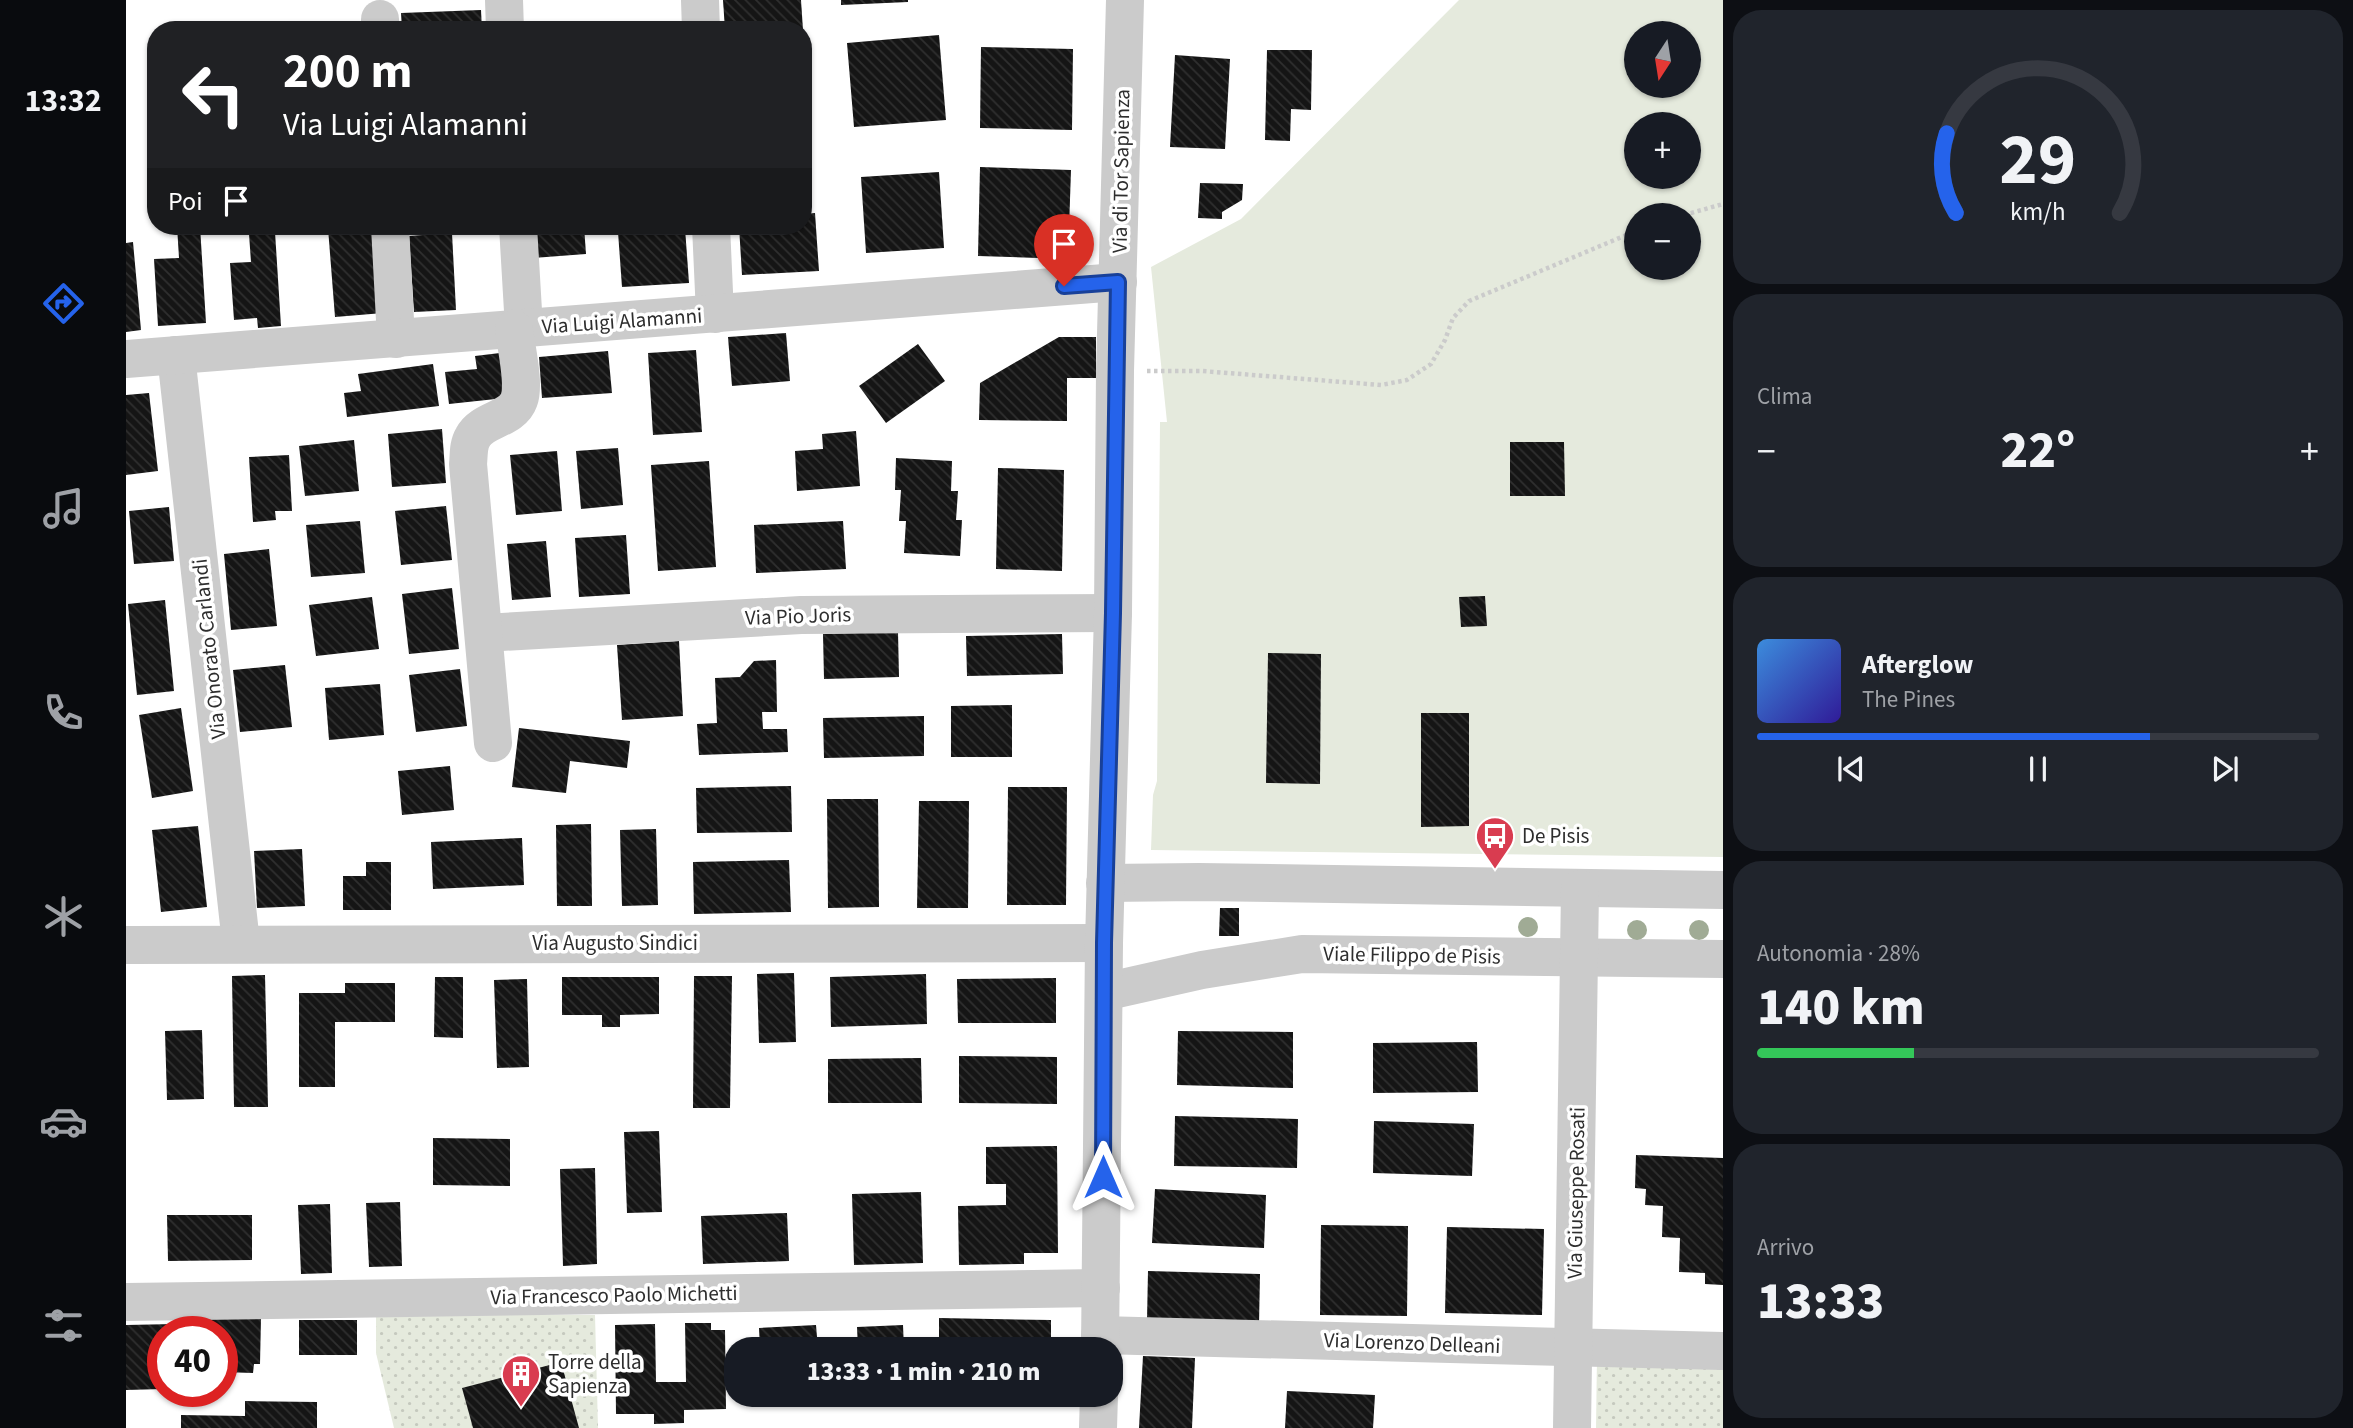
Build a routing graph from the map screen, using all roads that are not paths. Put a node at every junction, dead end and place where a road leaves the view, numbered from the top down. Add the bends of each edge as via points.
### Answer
1 (503, 0) edge
2 (700, 0) edge
3 (1125, 0) edge
4 (504, 21) edge
5 (701, 21) edge
6 (390, 235) edge
7 (517, 235) edge
8 (711, 235) edge
9 (1118, 282) junction
10 (715, 313) junction
11 (519, 328) junction
12 (396, 339) junction
13 (177, 355) junction
14 (126, 359) edge
15 (1113, 613) junction
16 (484, 633) junction
17 (493, 743) dead end
18 (1105, 883) junction
19 (1580, 889) junction
20 (1723, 890) edge
21 (241, 943) junction
22 (1104, 943) junction
23 (126, 945) edge
24 (1581, 957) junction
25 (1723, 959) edge
26 (1104, 992) junction
27 (1101, 1288) junction
28 (126, 1302) edge
29 (1100, 1337) edge
30 (1123, 1342) edge
31 (1573, 1348) junction
32 (1723, 1351) edge
33 (1099, 1407) edge
34 (1098, 1428) edge
35 (1572, 1428) edge

1 - 4 street
2 - 5 street
3 - 9 street, Via di Tor Sapienza
6 - 12 street
7 - 11 street
8 - 10 street
9 - 10 street, Via Luigi Alamanni
9 - 15 street, Via di Tor Sapienza
10 - 11 street, Via Luigi Alamanni
11 - 12 street, Via Luigi Alamanni
11 - 16 street via 519,401 476,432 469,450
12 - 13 street, Via Luigi Alamanni
13 - 14 street, Via Luigi Alamanni
13 - 21 street, Via Onorato Carlandi
15 - 16 street, Via Pio Joris via 802,615
15 - 18 street, Via di Tor Sapienza
16 - 17 street
18 - 19 street
18 - 22 street, Via di Tor Sapienza
19 - 20 street
19 - 24 street, Via Giuseppe Rosati
21 - 22 street, Via Augusto Sindici
21 - 23 street, Via Augusto Sindici
22 - 26 street, Via di Tor Sapienza
24 - 25 street, Viale Filippo de Pisis
24 - 26 street, Viale Filippo de Pisis via 1302,954
24 - 31 street, Via Giuseppe Rosati
26 - 27 street, Via di Tor Sapienza
27 - 28 street, Via Francesco Paolo Michetti
27 - 29 street, Via di Tor Sapienza
30 - 31 street, Via Lorenzo Delleani
31 - 32 street, Via Lorenzo Delleani
31 - 35 street, Via Giuseppe Rosati
33 - 34 street

